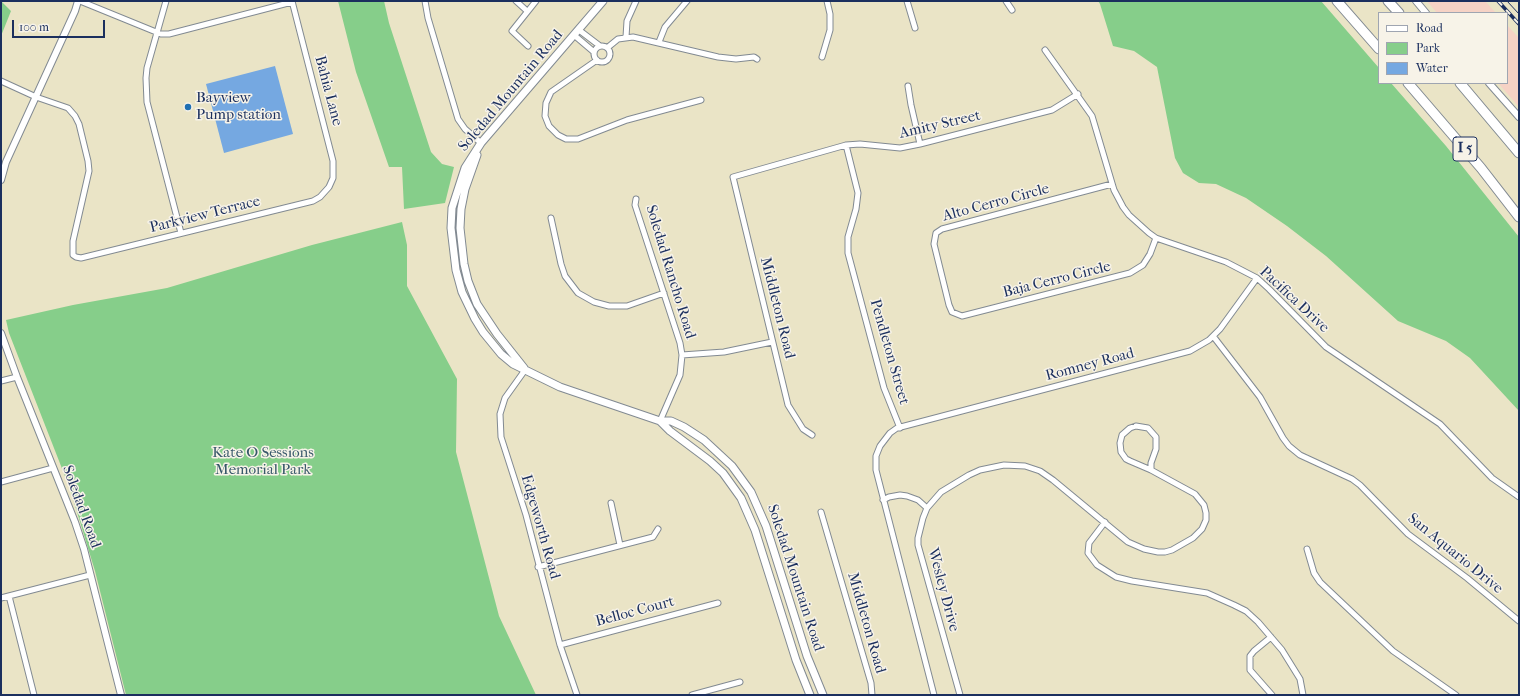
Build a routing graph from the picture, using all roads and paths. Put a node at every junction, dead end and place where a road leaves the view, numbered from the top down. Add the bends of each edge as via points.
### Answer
1 (79, 1) edge
2 (166, 1) edge
3 (292, 1) edge
4 (425, 1) edge
5 (516, 1) edge
6 (536, 1) edge
7 (603, 1) edge
8 (636, 1) edge
9 (687, 1) edge
10 (827, 1) edge
11 (907, 1) edge
12 (1006, 1) edge
13 (1337, 1) edge
14 (1388, 1) edge
15 (1416, 1) edge
16 (1012, 10) dead end
17 (527, 11) junction
18 (1398, 12) edge
19 (1425, 12) edge
20 (915, 28) dead end
21 (157, 32) junction
22 (576, 32) junction
23 (626, 37) junction
24 (659, 42) junction
25 (528, 46) dead end
26 (600, 46) junction
27 (607, 48) junction
28 (1378, 49) edge
29 (1045, 50) dead end
30 (594, 52) junction
31 (822, 57) dead end
32 (757, 59) dead end
33 (597, 60) junction
34 (1, 81) edge
35 (1409, 84) edge
36 (1461, 84) edge
37 (1490, 84) edge
38 (908, 86) dead end
39 (1078, 94) junction
40 (36, 97) junction
41 (701, 100) dead end
42 (1519, 116) edge
43 (482, 142) junction
44 (920, 144) junction
45 (846, 145) junction
46 (1519, 152) edge
47 (733, 177) joint
48 (1, 180) edge
49 (1112, 184) junction
50 (329, 187) joint
51 (636, 199) dead end
52 (1519, 217) edge
53 (551, 218) dead end
54 (181, 233) junction
55 (1156, 238) junction
56 (1257, 278) junction
57 (664, 293) junction
58 (949, 305) joint
59 (1, 334) edge
60 (1213, 336) junction
61 (772, 342) junction
62 (682, 355) junction
63 (525, 370) junction
64 (17, 377) junction
65 (1, 381) edge
66 (660, 421) junction
67 (900, 428) junction
68 (812, 436) dead end
69 (53, 468) junction
70 (1151, 470) junction
71 (1, 482) edge
72 (1519, 497) edge
73 (883, 500) junction
74 (611, 503) dead end
75 (927, 508) junction
76 (821, 512) dead end
77 (1105, 522) junction
78 (658, 529) dead end
79 (620, 545) junction
80 (1307, 550) dead end
81 (538, 567) junction
82 (90, 575) junction
83 (9, 596) junction
84 (1, 598) edge
85 (718, 603) dead end
86 (1519, 621) edge
87 (1271, 637) junction
88 (560, 645) junction
89 (740, 682) dead end
90 (34, 695) edge
91 (121, 695) edge
92 (577, 695) edge
93 (692, 695) edge
94 (810, 695) edge
95 (823, 695) edge
96 (872, 695) edge
97 (934, 695) edge
98 (960, 695) edge
99 (1272, 695) edge
100 (1303, 695) edge
101 (1456, 695) edge

1 - 21 street
1 - 40 street
2 - 21 street
3 - 21 street via 169,34
3 - 50 street, Bahia Lane via 333,161 333,178
4 - 43 street via 458,119 465,129
5 - 17 street
6 - 17 street
7 - 22 main road, Soledad Mountain Road
8 - 23 street via 627,21
9 - 24 street via 665,27
10 - 31 street via 830,30
11 - 20 street
12 - 16 street
13 - 28 highway
14 - 18 highway
15 - 19 street
17 - 25 street via 512,31
21 - 54 street via 146,78 147,102
22 - 26 street
22 - 30 street
22 - 43 main road, Soledad Mountain Road
23 - 24 street
23 - 27 street via 618,39
24 - 32 street via 718,57
26 - 27 street
26 - 30 street
27 - 33 street via 610,53 608,58 604,62
29 - 39 street, Pacifica Drive
30 - 33 street
33 - 41 street via 552,92 546,104 545,116 549,126 566,139 578,139 627,120
34 - 40 street
35 - 52 highway, I 5
36 - 46 highway, I 5
37 - 42 street
38 - 44 street
39 - 44 street, Amity Street via 1052,110
39 - 49 street, Pacifica Drive via 1092,116
40 - 48 street via 6,162
40 - 54 street, Parkview Terrace via 68,108 75,116 88,162 89,171 73,241 73,255 81,258
43 - 63 main road via 465,189 461,209 460,228 464,264 477,304
43 - 63 main road, Soledad Mountain Road via 464,168 452,208 453,253 460,284 475,319 492,343 513,364
44 - 45 street, Amity Street via 900,148
45 - 47 street, Amity Street
45 - 67 street, Pendleton Street via 858,193 848,237 848,253 884,388
47 - 61 street, Middleton Road
49 - 55 street, Pacifica Drive via 1129,215
49 - 58 street, Alto Cerro Circle via 942,229 936,233 934,244
50 - 54 street, Parkview Terrace via 320,198 313,201
51 - 57 street, Soledad Rancho Road
53 - 57 street via 561,264 578,293 594,302 609,306 627,306
55 - 56 street, Pacifica Drive via 1226,262
55 - 58 street, Baja Cerro Circle via 1143,265 1130,273 962,316 952,312
56 - 60 street, Romney Road
56 - 72 street, Pacifica Drive via 1326,347 1440,424 1492,478
57 - 62 street, Soledad Rancho Road
59 - 64 street, Soledad Road
60 - 67 street, Romney Road via 1190,351
60 - 86 street, San Aquario Drive via 1260,397 1289,446 1360,484 1408,534
61 - 62 street via 724,352
61 - 68 street, Middleton Road via 788,405 803,429
62 - 66 street, Soledad Rancho Road via 680,375
63 - 66 main road, Soledad Mountain Road via 560,387
63 - 81 street, Edgeworth Road via 505,398 500,414 501,437 526,515
64 - 65 street
64 - 69 street, Soledad Road
66 - 94 main road, Soledad Mountain Road via 710,461 741,498 755,530 796,660
66 - 95 main road, Soledad Mountain Road via 671,421 704,440 732,466 751,492 766,526 807,656
67 - 73 street, Pendleton Street via 890,433 876,456 876,470
69 - 71 street
69 - 82 street, Soledad Road via 75,522
70 - 70 street via 1156,437 1148,428 1130,428 1120,439 1121,452 1130,461
70 - 77 street, Wesley Drive via 1195,494 1206,513 1202,529 1193,538 1172,550 1158,552 1128,542
73 - 75 street via 900,495 907,496 918,500
73 - 97 street, Pendleton Street
74 - 79 street
75 - 77 street, Wesley Drive via 941,492 980,470 1004,465 1025,466 1053,480
75 - 98 street, Wesley Drive via 918,545
76 - 96 street, Middleton Road via 869,676
77 - 87 street via 1089,543 1088,553 1097,565 1116,577 1207,593 1246,611
78 - 79 street via 653,537
79 - 81 street
80 - 101 street via 1314,573 1320,582 1393,651
81 - 88 street, Edgeworth Road
82 - 83 street
82 - 91 street, Soledad Road
83 - 84 street
83 - 90 street
85 - 88 street, Belloc Court
87 - 99 street via 1250,656 1250,670
87 - 100 street via 1300,679
88 - 92 street, Edgeworth Road
89 - 93 street

